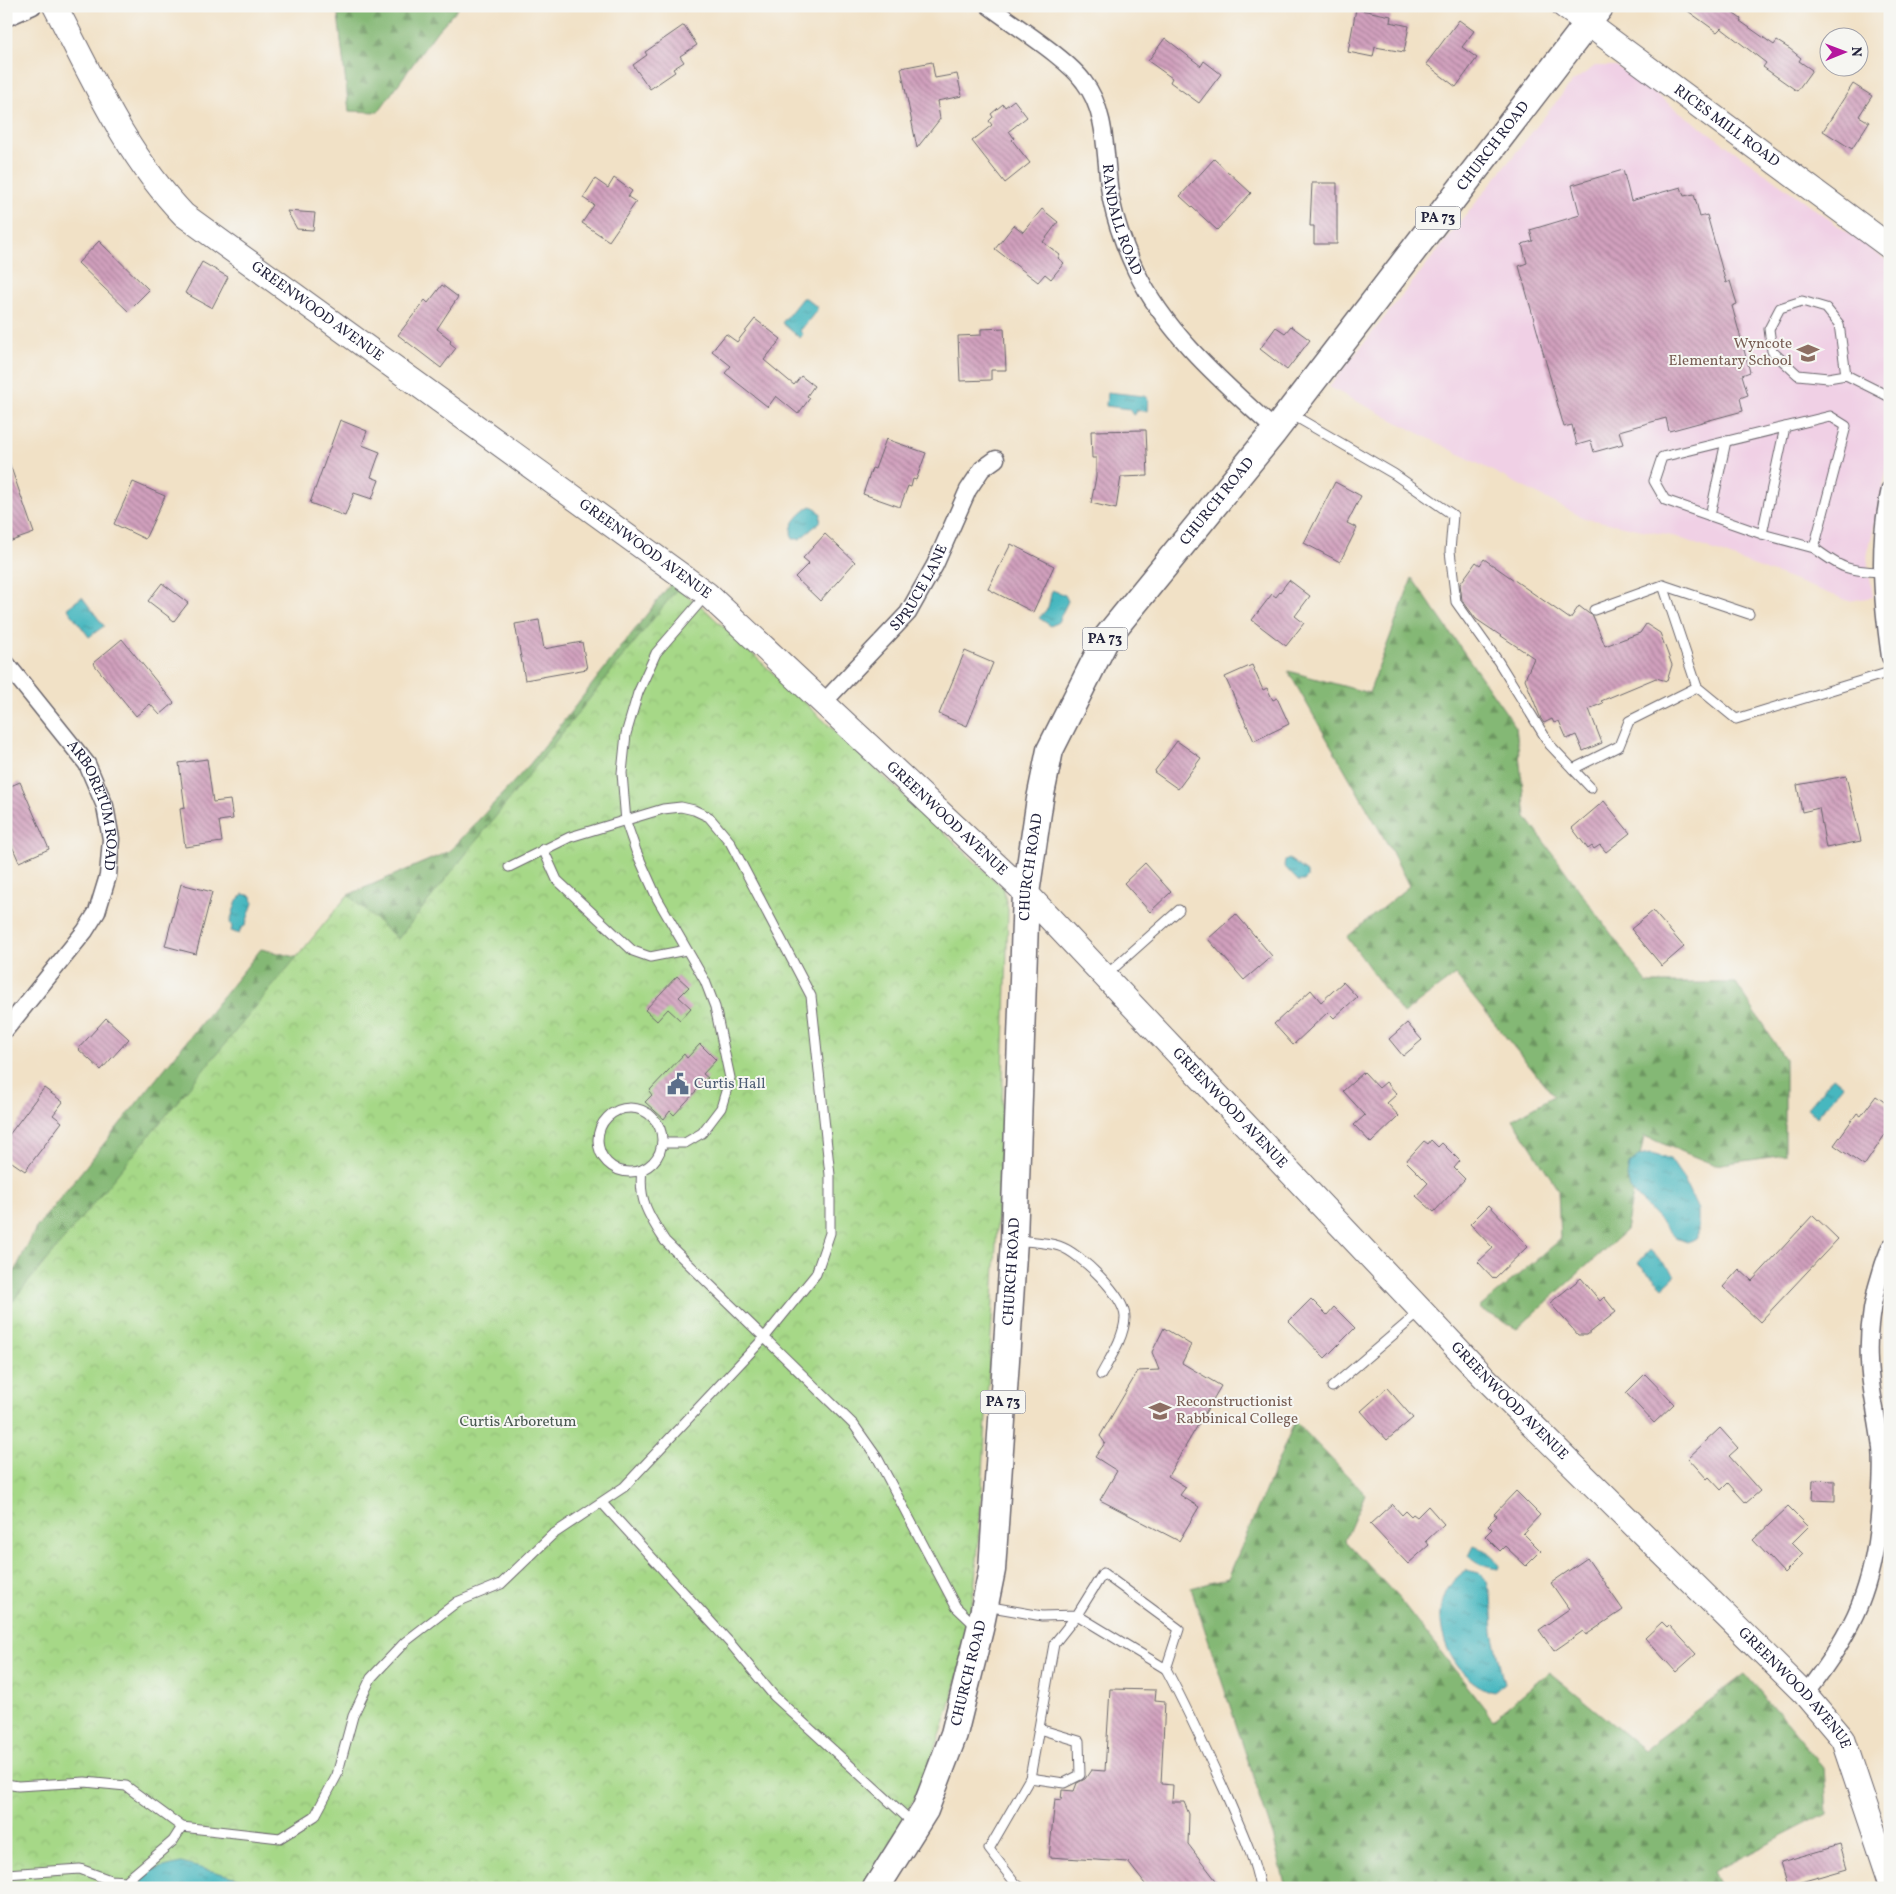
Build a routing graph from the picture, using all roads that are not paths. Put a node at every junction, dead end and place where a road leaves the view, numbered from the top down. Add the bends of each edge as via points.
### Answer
1 (33, 6) edge
2 (55, 6) edge
3 (990, 6) edge
4 (1564, 6) edge
5 (1594, 15) edge
6 (6, 18) edge
7 (1890, 247) edge
8 (1846, 375) junction
9 (1890, 397) edge
10 (1282, 421) junction
11 (1785, 427) junction
12 (1726, 441) junction
13 (996, 459) dead end
14 (1890, 489) edge
15 (1710, 516) junction
16 (1762, 534) junction
17 (1814, 548) junction
18 (1881, 572) junction
19 (1663, 585) junction
20 (707, 594) junction
21 (1594, 610) dead end
22 (1749, 614) dead end
23 (1890, 657) edge
24 (6, 663) edge
25 (1890, 672) edge
26 (1697, 687) junction
27 (823, 703) junction
28 (1573, 769) junction
29 (1591, 788) dead end
30 (626, 822) junction
31 (542, 849) junction
32 (509, 866) dead end
33 (1026, 893) junction
34 (1179, 910) dead end
35 (686, 950) junction
36 (1105, 976) junction
37 (6, 1029) edge
38 (662, 1143) junction
39 (642, 1170) junction
40 (1014, 1240) junction
41 (1890, 1247) edge
42 (1421, 1311) junction
43 (764, 1338) junction
44 (1101, 1375) dead end
45 (1332, 1387) dead end
46 (602, 1503) junction
47 (1077, 1615) junction
48 (982, 1617) junction
49 (1166, 1669) junction
50 (1805, 1694) junction
51 (1038, 1729) junction
52 (1030, 1778) junction
53 (6, 1784) edge
54 (916, 1826) junction
55 (182, 1827) junction
56 (1886, 1846) edge
57 (6, 1874) edge
58 (1890, 1879) edge
59 (876, 1888) edge
60 (1022, 1888) edge
61 (1260, 1888) edge

1 - 6 street
2 - 20 main road, GREENWOOD AVENUE via 132,150 152,180 184,214
3 - 10 street, RANDALL ROAD via 1072,69 1090,90 1102,125 1111,199 1119,228 1143,284 1169,324 1194,353
4 - 5 main road, RICES MILL ROAD
5 - 7 main road, RICES MILL ROAD
5 - 10 main road, CHURCH ROAD / PA 73
8 - 8 lane via 1839,324 1826,308 1802,301 1780,308 1769,328 1772,351 1798,375 1828,378
8 - 9 lane
10 - 28 lane via 1394,474 1453,514 1450,551 1456,602 1498,661 1550,745
10 - 33 main road, CHURCH ROAD / PA 73 via 1107,637 1050,750
11 - 12 lane
11 - 16 lane
11 - 17 lane via 1830,416 1846,426
12 - 15 lane
12 - 15 lane via 1662,457 1654,481 1665,500
13 - 27 street, SPRUCE LANE via 982,469 968,490 935,565 908,613
14 - 18 street via 1884,515
15 - 16 lane
16 - 17 lane
17 - 18 lane via 1853,572
18 - 23 street
19 - 21 lane
19 - 22 lane
19 - 26 lane
20 - 27 main road, GREENWOOD AVENUE
20 - 30 lane via 656,654 638,693 626,734 622,773
24 - 37 street, ARBORETUM ROAD via 86,764 105,806 111,839 108,876 97,912 86,931
25 - 26 lane via 1736,719
26 - 28 lane via 1628,721 1619,746
27 - 33 main road, GREENWOOD AVENUE
28 - 29 lane
30 - 31 lane via 600,827
30 - 35 lane via 657,898
30 - 43 lane via 663,809 680,807 709,817 730,842 747,871 812,996 830,1175 830,1233 816,1274
31 - 32 lane
31 - 35 lane via 557,880 633,951 650,957
33 - 36 main road, GREENWOOD AVENUE
33 - 40 main road, CHURCH ROAD / PA 73
34 - 36 lane
35 - 38 lane via 705,981 715,1007 730,1078 721,1108 702,1133 685,1143
36 - 42 main road, GREENWOOD AVENUE
38 - 39 lane via 655,1159
38 - 39 lane via 657,1123 641,1110 621,1108 604,1120 597,1140 604,1160 621,1171
39 - 43 lane via 639,1188 648,1214 665,1241
40 - 44 lane via 1060,1246 1081,1258 1121,1302 1126,1317 1118,1343
40 - 48 main road, CHURCH ROAD / PA 73 via 992,1570
41 - 50 street via 1878,1278 1869,1329 1869,1362 1881,1459 1878,1544 1872,1572 1849,1630
42 - 45 lane
42 - 50 main road, GREENWOOD AVENUE
43 - 46 lane via 624,1487
43 - 48 lane via 854,1425 878,1459 956,1607
46 - 54 lane via 774,1696
46 - 55 lane via 552,1535 501,1584 457,1602 405,1642 371,1678 353,1716 338,1775 316,1816 280,1838
47 - 48 lane
47 - 49 lane
47 - 49 lane via 1103,1573 1180,1629
47 - 51 lane via 1054,1644
48 - 54 main road, CHURCH ROAD / PA 73 via 954,1734
49 - 61 lane via 1196,1724 1237,1820
50 - 56 main road, GREENWOOD AVENUE via 1844,1739
51 - 52 lane
51 - 52 lane via 1079,1741 1080,1775 1064,1783
52 - 60 lane via 989,1849
53 - 55 lane via 85,1782 126,1786
54 - 59 main road, CHURCH ROAD / PA 73
55 - 57 lane via 172,1841 126,1881 110,1880 80,1869
56 - 58 main road, GREENWOOD AVENUE

